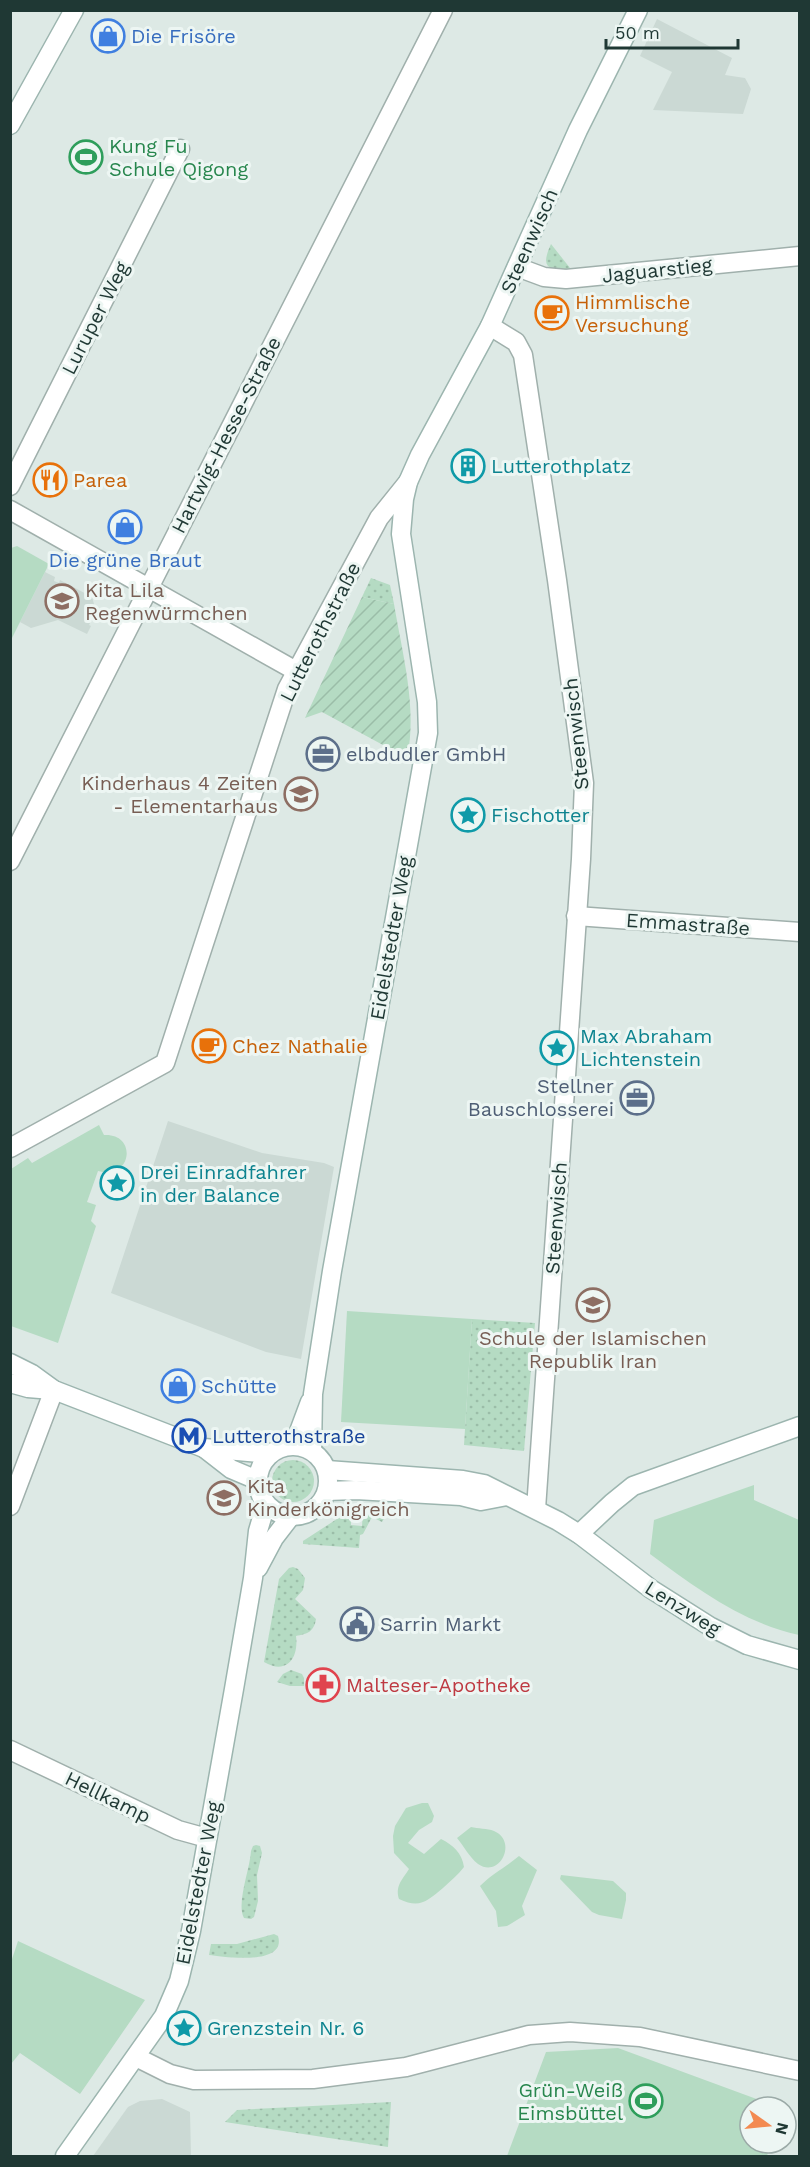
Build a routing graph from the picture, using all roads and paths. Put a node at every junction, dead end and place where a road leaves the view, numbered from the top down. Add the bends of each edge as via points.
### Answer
1 (74, 10) edge
2 (443, 10) edge
3 (638, 10) edge
4 (10, 125) edge
5 (180, 149) dead end
6 (800, 256) edge
7 (517, 267) junction
8 (490, 326) junction
9 (408, 482) junction
10 (10, 486) edge
11 (10, 510) edge
12 (147, 589) junction
13 (296, 671) junction
14 (10, 861) edge
15 (576, 916) junction
16 (800, 932) edge
17 (10, 1148) edge
18 (10, 1363) edge
19 (10, 1383) edge
20 (54, 1390) junction
21 (313, 1394) junction
22 (800, 1426) edge
23 (294, 1445) junction
24 (204, 1448) junction
25 (312, 1451) junction
26 (270, 1454) junction
27 (327, 1470) junction
28 (257, 1480) junction
29 (327, 1491) junction
30 (507, 1496) junction
31 (266, 1504) junction
32 (10, 1506) edge
33 (536, 1509) junction
34 (291, 1516) junction
35 (579, 1534) junction
36 (253, 1578) junction
37 (800, 1660) edge
38 (10, 1750) edge
39 (207, 1838) junction
40 (136, 2057) junction
41 (800, 2071) edge
42 (65, 2157) edge

1 - 4 street
2 - 12 street, Hartwig-Hesse-Straße
3 - 7 street, Steenwisch via 578,130
5 - 10 street, Luruper Weg
6 - 7 street, Jaguarstieg via 566,279 536,275
7 - 8 street, Steenwisch
8 - 9 street, Lutterothstraße
8 - 15 street, Steenwisch via 516,342 523,355 557,580 584,783
9 - 13 street, Lutterothstraße via 379,518
9 - 21 street, Eidelstedter Weg via 401,534 427,702 428,733
11 - 12 street
12 - 13 street
12 - 14 street, Hartwig-Hesse-Straße
13 - 17 street, Lutterothstraße via 165,1063
15 - 16 street, Emmastraße
15 - 33 street, Steenwisch
18 - 20 street
19 - 20 street
20 - 24 street
20 - 32 street
21 - 23 street, Eidelstedter Weg
21 - 25 street, Eidelstedter Weg
22 - 35 street via 633,1486
23 - 25 street
23 - 26 street
24 - 26 street
24 - 28 street via 231,1469
25 - 27 street
26 - 28 street via 263,1461
27 - 29 street
27 - 30 street, Lenzweg via 463,1480 484,1484
28 - 31 street
29 - 30 street via 461,1496 481,1501
29 - 34 street via 317,1507
30 - 33 street, Lenzweg
31 - 34 street via 273,1511
31 - 36 street, Eidelstedter Weg via 258,1531
33 - 35 street, Lenzweg
34 - 36 street, Eidelstedter Weg
35 - 37 street, Lenzweg via 651,1589 711,1627 747,1645
36 - 39 street, Eidelstedter Weg
38 - 39 street, Hellkamp via 178,1830
39 - 40 street, Eidelstedter Weg via 179,1981 164,2016
40 - 41 street via 170,2074 194,2080 314,2079 406,2067 529,2035 570,2032 640,2037
40 - 42 street, Eidelstedter Weg

